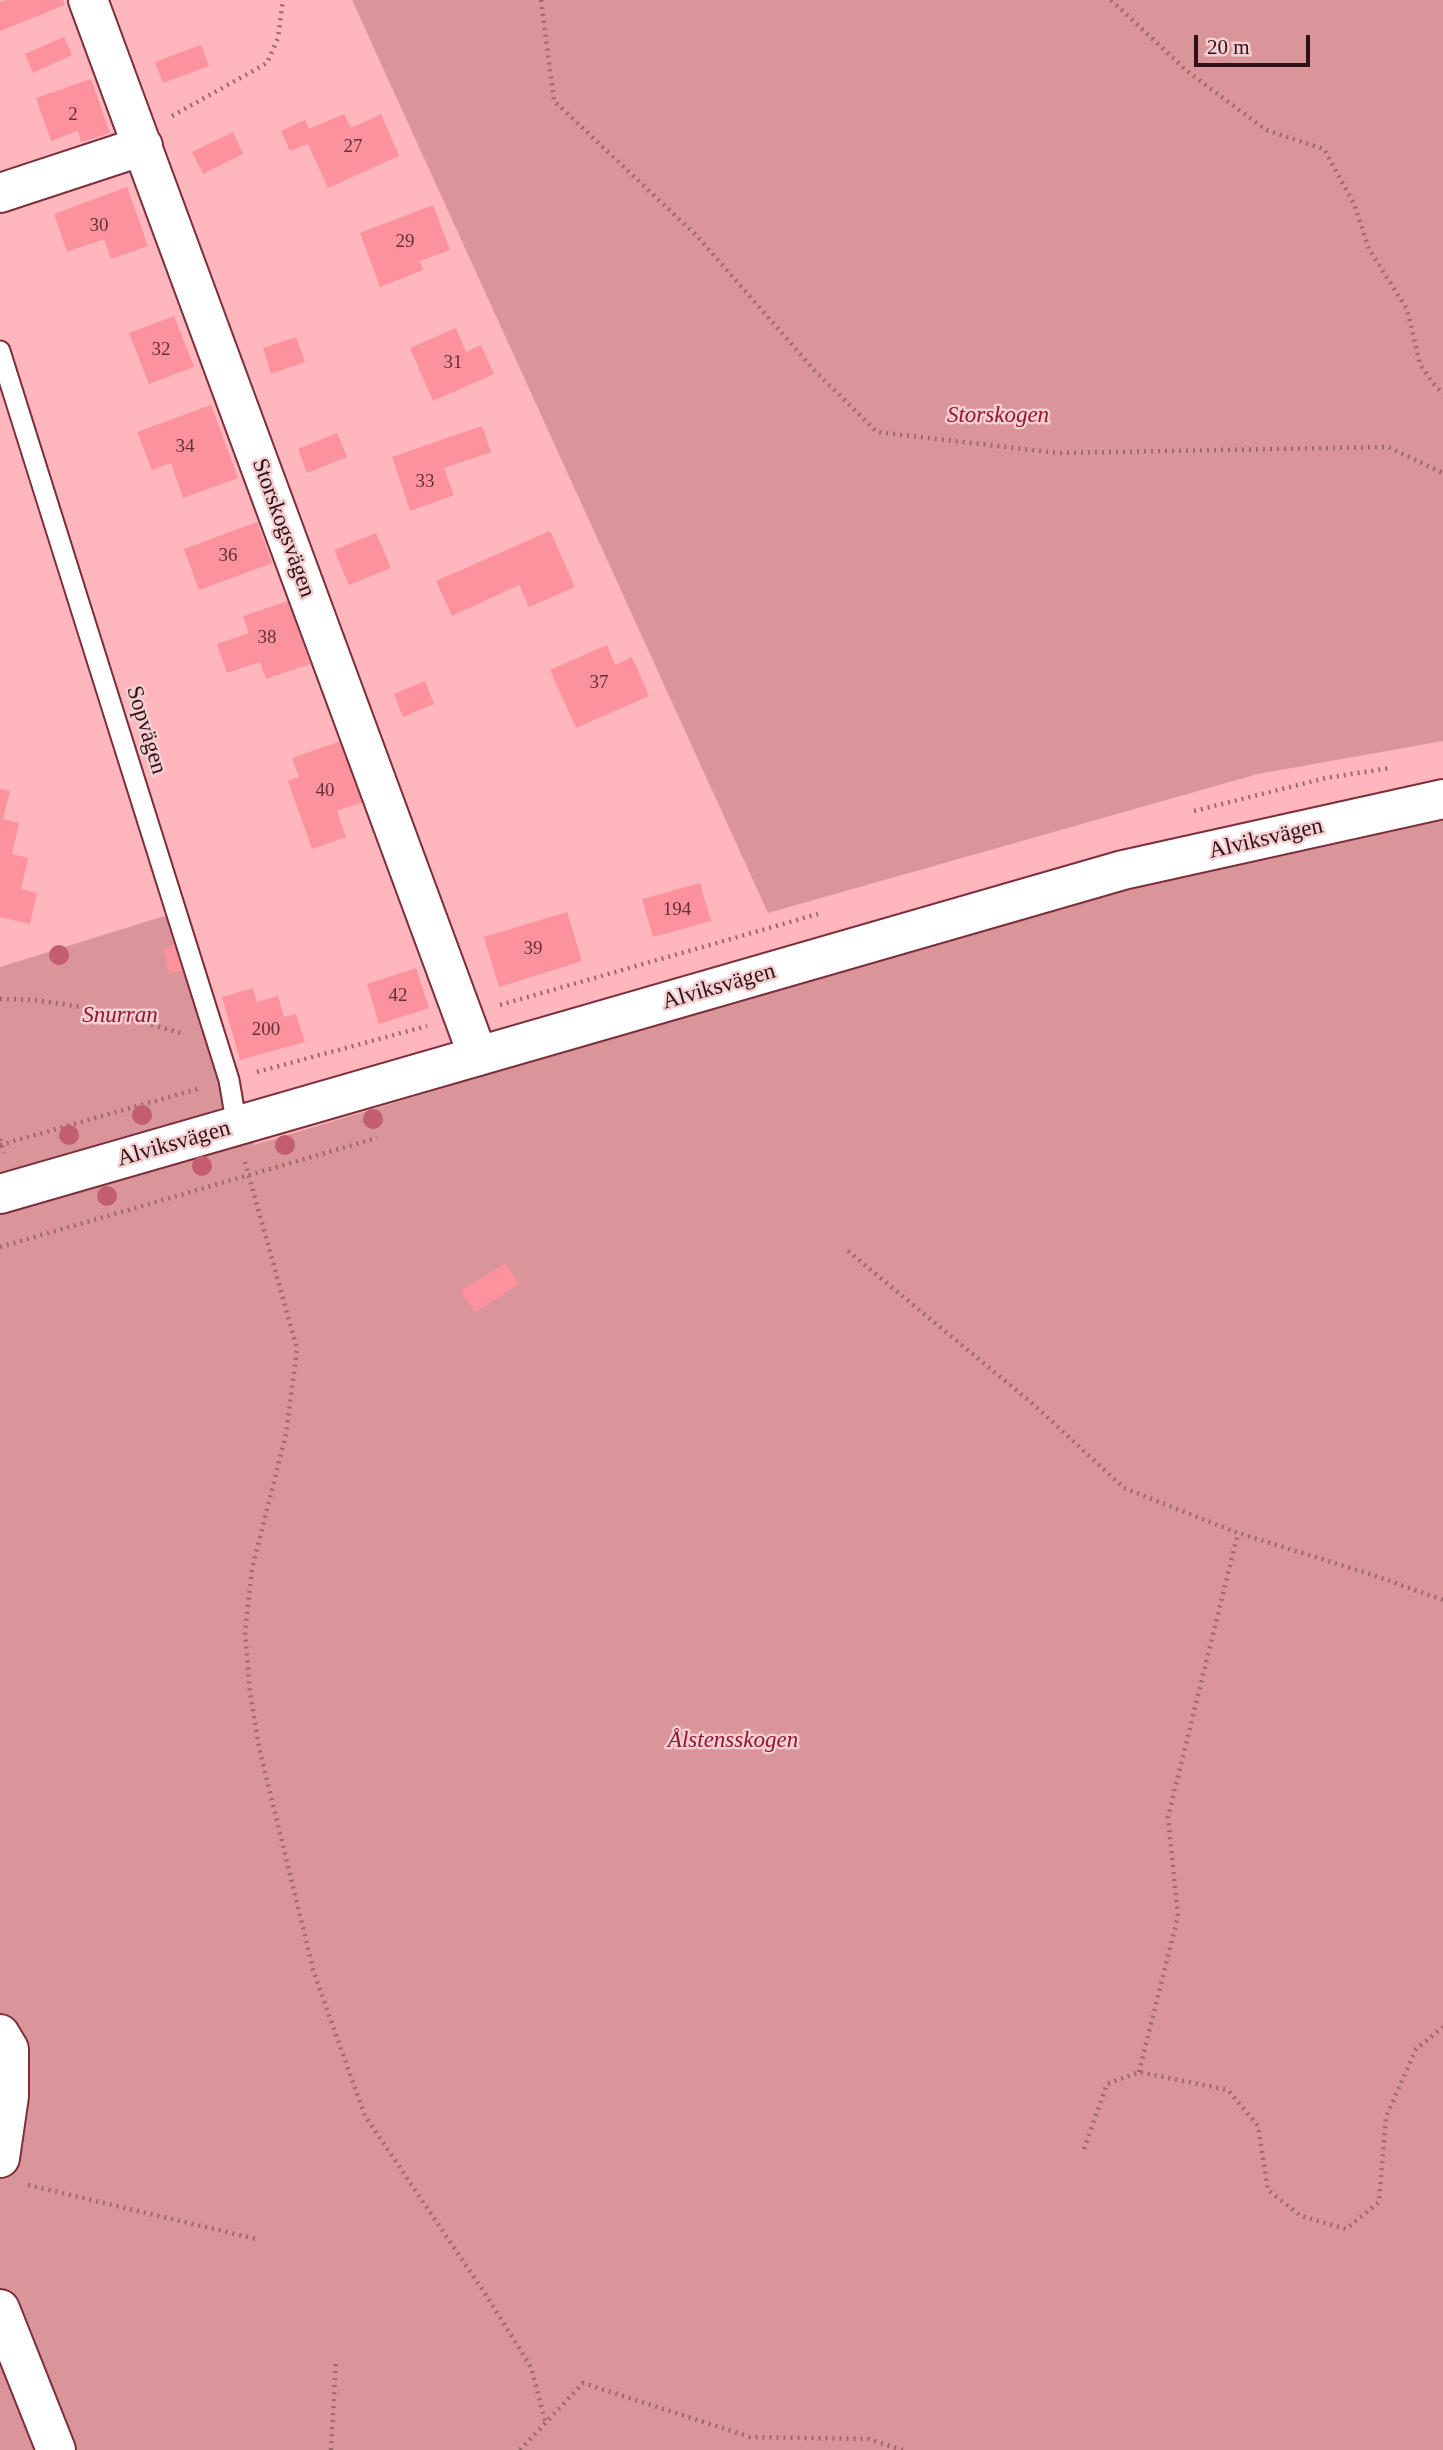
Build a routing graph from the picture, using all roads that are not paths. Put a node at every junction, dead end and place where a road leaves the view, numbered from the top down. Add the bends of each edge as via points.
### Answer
1 (88, 0) edge
2 (143, 146) junction
3 (0, 193) edge
4 (0, 351) edge
5 (1443, 799) edge
6 (478, 1056) junction
7 (237, 1127) junction
8 (0, 1194) edge
9 (0, 2034) edge
10 (0, 2158) edge
11 (0, 2309) edge
12 (56, 2450) edge

1 - 2 street, Storskogsvägen
2 - 3 street
2 - 6 street, Storskogsvägen
4 - 7 lane, Sopvägen via 219,1046
5 - 6 street, Alviksvägen via 1123,870
6 - 7 street, Alviksvägen
7 - 8 street, Alviksvägen
9 - 10 street via 9,2049 9,2096
11 - 12 street

